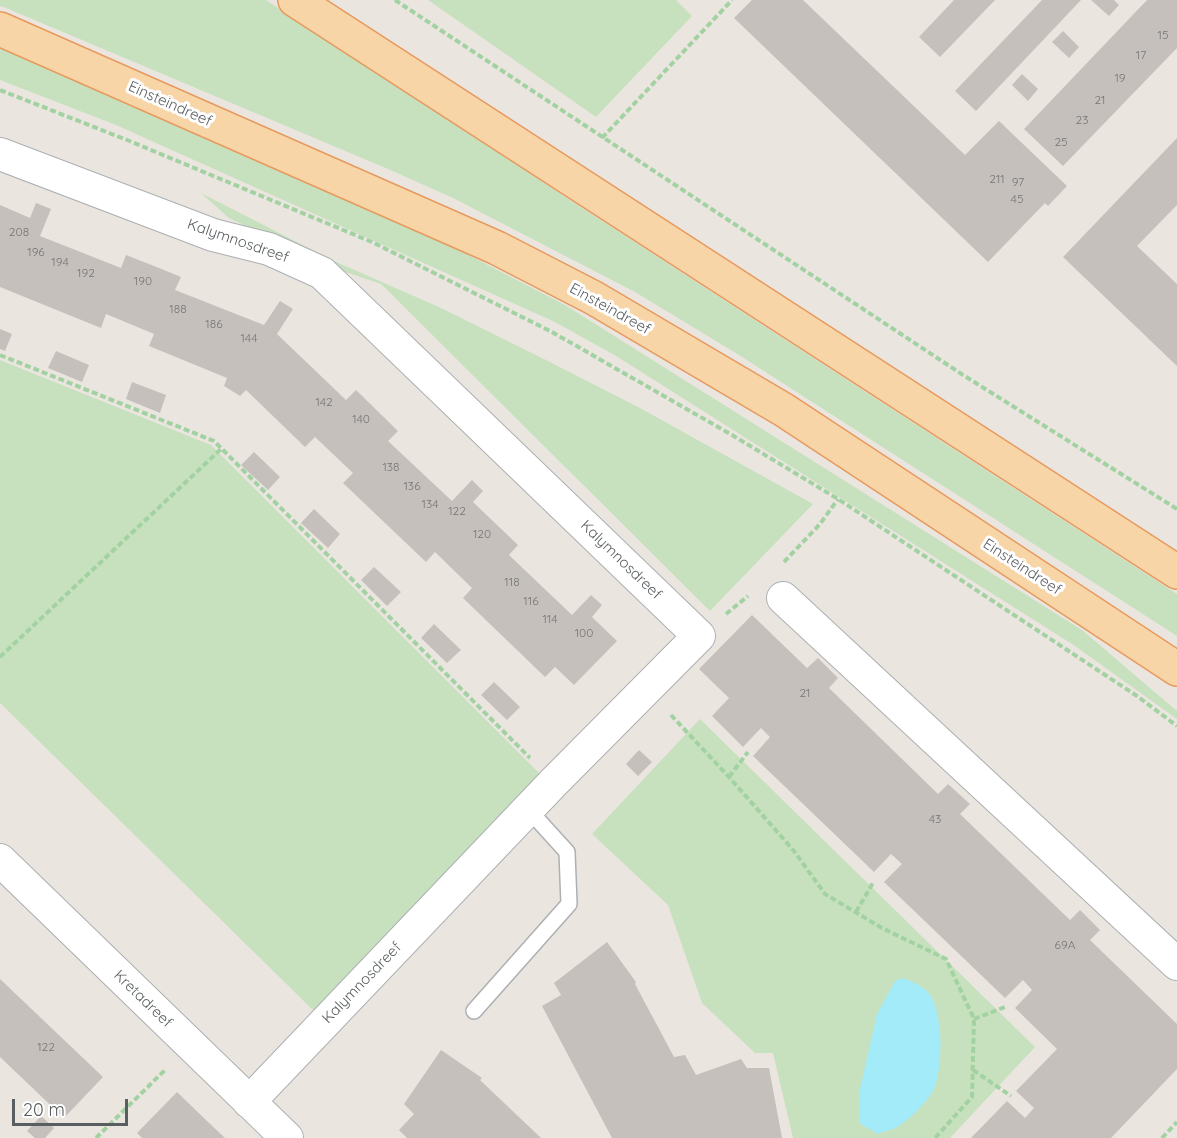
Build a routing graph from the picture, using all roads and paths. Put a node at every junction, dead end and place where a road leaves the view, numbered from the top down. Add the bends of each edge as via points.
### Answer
1 (295, 0) edge
2 (395, 0) edge
3 (732, 0) edge
4 (0, 29) edge
5 (0, 90) edge
6 (603, 138) junction
7 (0, 154) edge
8 (0, 355) edge
9 (221, 449) junction
10 (1177, 509) edge
11 (1177, 572) edge
12 (783, 597) dead end
13 (0, 657) edge
14 (1177, 669) edge
15 (646, 689) junction
16 (1177, 726) edge
17 (748, 752) dead end
18 (729, 777) junction
19 (554, 782) junction
20 (528, 809) junction
21 (0, 860) edge
22 (874, 881) dead end
23 (856, 912) junction
24 (1177, 964) edge
25 (1005, 1007) dead end
26 (474, 1011) dead end
27 (974, 1019) junction
28 (190, 1044) junction
29 (972, 1070) junction
30 (1011, 1096) dead end
31 (249, 1102) junction
32 (1177, 1122) edge
33 (96, 1138) edge
34 (287, 1138) edge
35 (935, 1138) edge
36 (1162, 1138) edge

1 - 11 main road
2 - 6 path
3 - 6 path
4 - 14 main road, Einsteindreef via 497,248 594,298 784,410
5 - 16 path via 372,242 552,332 838,498
6 - 10 path via 963,375
7 - 15 street, Kalymnosdreef via 213,235 269,249 322,273 699,636
8 - 9 path via 214,441
9 - 13 path
9 - 19 path
12 - 24 street
15 - 18 path
15 - 19 street, Kalymnosdreef
17 - 18 path
18 - 23 path via 794,851 825,894
19 - 20 street, Kalymnosdreef
20 - 26 lane via 567,852 569,904
20 - 31 street, Kalymnosdreef
21 - 28 street, Kretadreef
22 - 23 path
23 - 27 path via 946,959
25 - 27 path
27 - 29 path
28 - 31 street, Kretadreef
28 - 33 path
29 - 30 path
29 - 35 path via 972,1097
31 - 34 street, Kretadreef
32 - 36 path

